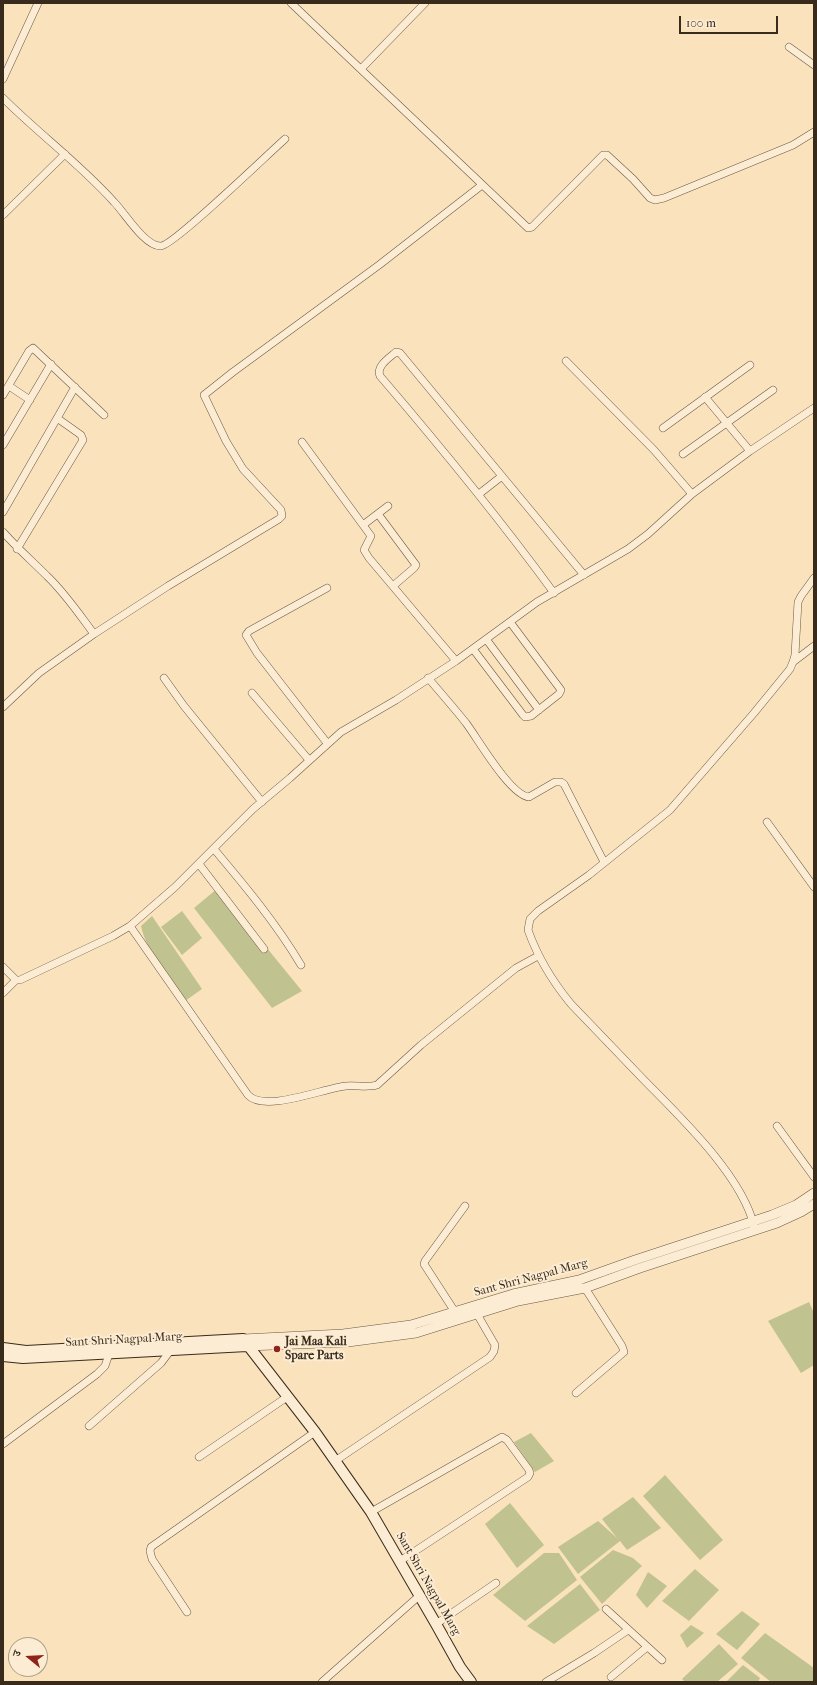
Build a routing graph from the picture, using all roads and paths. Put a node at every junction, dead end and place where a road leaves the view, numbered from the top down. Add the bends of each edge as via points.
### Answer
1 (38, 3) edge
2 (291, 3) edge
3 (425, 3) edge
4 (789, 47) dead end
5 (814, 65) edge
6 (361, 69) junction
7 (3, 79) edge
8 (3, 99) edge
9 (814, 132) edge
10 (284, 138) dead end
11 (65, 154) junction
12 (482, 185) junction
13 (3, 215) edge
14 (566, 361) dead end
15 (51, 364) junction
16 (750, 364) dead end
17 (8, 386) junction
18 (75, 387) junction
19 (773, 390) dead end
20 (3, 395) edge
21 (706, 397) junction
22 (30, 400) junction
23 (814, 408) edge
24 (104, 414) dead end
25 (57, 418) junction
26 (727, 423) junction
27 (663, 428) dead end
28 (302, 442) dead end
29 (3, 445) edge
30 (750, 452) junction
31 (683, 454) dead end
32 (502, 476) junction
33 (479, 494) junction
34 (692, 494) junction
35 (388, 506) dead end
36 (3, 512) edge
37 (378, 514) junction
38 (363, 525) junction
39 (3, 533) edge
40 (17, 549) junction
41 (584, 575) junction
42 (814, 578) edge
43 (392, 586) junction
44 (327, 588) dead end
45 (554, 593) junction
46 (510, 622) junction
47 (94, 634) junction
48 (486, 639) junction
49 (814, 646) edge
50 (473, 649) junction
51 (456, 661) junction
52 (793, 662) junction
53 (164, 678) dead end
54 (428, 678) junction
55 (252, 693) dead end
56 (3, 707) edge
57 (538, 710) junction
58 (328, 743) junction
59 (309, 760) junction
60 (262, 802) junction
61 (767, 822) dead end
62 (214, 849) junction
63 (604, 862) junction
64 (199, 864) junction
65 (814, 887) edge
66 (130, 926) junction
67 (264, 949) dead end
68 (538, 956) junction
69 (301, 965) dead end
70 (3, 967) edge
71 (16, 980) junction
72 (3, 994) edge
73 (777, 1126) dead end
74 (814, 1177) edge
75 (814, 1193) edge
76 (814, 1204) edge
77 (465, 1206) dead end
78 (754, 1226) junction
79 (585, 1288) junction
80 (476, 1314) junction
81 (457, 1316) junction
82 (245, 1343) junction
83 (3, 1348) edge
84 (170, 1351) junction
85 (109, 1354) junction
86 (3, 1356) edge
87 (576, 1393) dead end
88 (287, 1397) junction
89 (89, 1426) dead end
90 (314, 1432) junction
91 (3, 1444) edge
92 (199, 1457) dead end
93 (335, 1461) junction
94 (371, 1512) junction
95 (400, 1561) junction
96 (496, 1583) dead end
97 (419, 1596) junction
98 (606, 1609) dead end
99 (187, 1612) dead end
100 (436, 1624) junction
101 (628, 1630) junction
102 (647, 1647) junction
103 (662, 1660) dead end
104 (611, 1677) dead end
105 (322, 1682) edge
106 (471, 1682) edge
107 (546, 1682) edge

1 - 7 street
2 - 6 street
3 - 6 street
4 - 5 street
6 - 12 street
8 - 11 street
9 - 12 street via 792,145 655,200 603,154 530,228
10 - 11 street via 188,228 169,244 160,246 148,242 114,201
11 - 13 street
12 - 47 street via 204,395 234,453 251,478 281,510 281,517
14 - 34 street via 654,450
15 - 17 street via 32,348
15 - 18 street
15 - 22 street
16 - 21 street
17 - 20 street
17 - 22 street
18 - 24 street
18 - 25 street
19 - 26 street
21 - 26 street
21 - 27 street
22 - 29 street
23 - 30 street
25 - 36 street
25 - 40 street via 81,435 83,440
26 - 30 street
26 - 31 street
28 - 38 street
30 - 34 street
32 - 33 street
32 - 33 street via 400,353 396,352 380,368 380,376
32 - 41 street
33 - 45 street
34 - 41 street via 637,543
35 - 37 street
37 - 38 street
37 - 43 street via 416,565
38 - 43 street via 371,536 365,546 365,552
39 - 40 street
40 - 47 street via 48,576
41 - 45 street
42 - 52 street via 798,602
43 - 51 street
44 - 58 street via 248,631 246,635 257,653
45 - 46 street
46 - 48 street
46 - 57 street via 561,690
47 - 56 street via 39,673
48 - 50 street
48 - 57 street
49 - 52 street
50 - 51 street
50 - 57 street via 525,717
51 - 54 street
52 - 63 street via 754,713 679,801
53 - 60 street
54 - 58 street via 396,700 349,726
54 - 63 street via 467,724 491,761 521,794 530,797 555,782 563,782
55 - 59 street
58 - 59 street
59 - 60 street
60 - 62 street
61 - 65 street
62 - 64 street
62 - 69 street via 271,920
63 - 68 street via 530,919 528,930
64 - 66 street
64 - 67 street
66 - 68 street via 248,1095 259,1101 284,1100 346,1086 377,1085 421,1045 510,973
66 - 71 street
68 - 78 street via 556,986 571,1004 677,1113 716,1158 743,1197
70 - 71 street
71 - 72 street
73 - 74 street
75 - 78 street, Sant Shri Nagpal Marg
76 - 78 street, Sant Shri Nagpal Marg via 783,1220
77 - 81 street via 424,1264
78 - 79 street, Sant Shri Nagpal Marg
78 - 81 street, Sant Shri Nagpal Marg via 579,1280 513,1294
79 - 80 street, Sant Shri Nagpal Marg via 518,1301
79 - 87 street via 624,1352
80 - 81 street, Sant Shri Nagpal Marg
80 - 93 street via 495,1345 490,1357
81 - 82 street, Sant Shri Nagpal Marg via 416,1333 356,1341
82 - 83 main road, Sant Shri Nagpal Marg via 26,1351
82 - 84 main road, Sant Shri Nagpal Marg
82 - 88 main road, Sant Shri Nagpal Marg
84 - 85 main road, Sant Shri Nagpal Marg
84 - 89 street via 161,1363
85 - 86 main road, Sant Shri Nagpal Marg via 23,1358
85 - 91 street via 105,1366 97,1374
88 - 90 main road, Sant Shri Nagpal Marg
88 - 92 street
90 - 93 main road, Sant Shri Nagpal Marg
90 - 99 street via 151,1547 152,1559
93 - 94 main road, Sant Shri Nagpal Marg
94 - 95 main road, Sant Shri Nagpal Marg
94 - 95 street via 502,1437 506,1438 529,1470 528,1477
95 - 97 main road, Sant Shri Nagpal Marg
96 - 100 street
97 - 100 main road, Sant Shri Nagpal Marg
97 - 105 street
98 - 101 street
100 - 106 main road, Sant Shri Nagpal Marg
101 - 102 street
101 - 107 street
102 - 103 street
102 - 104 street

